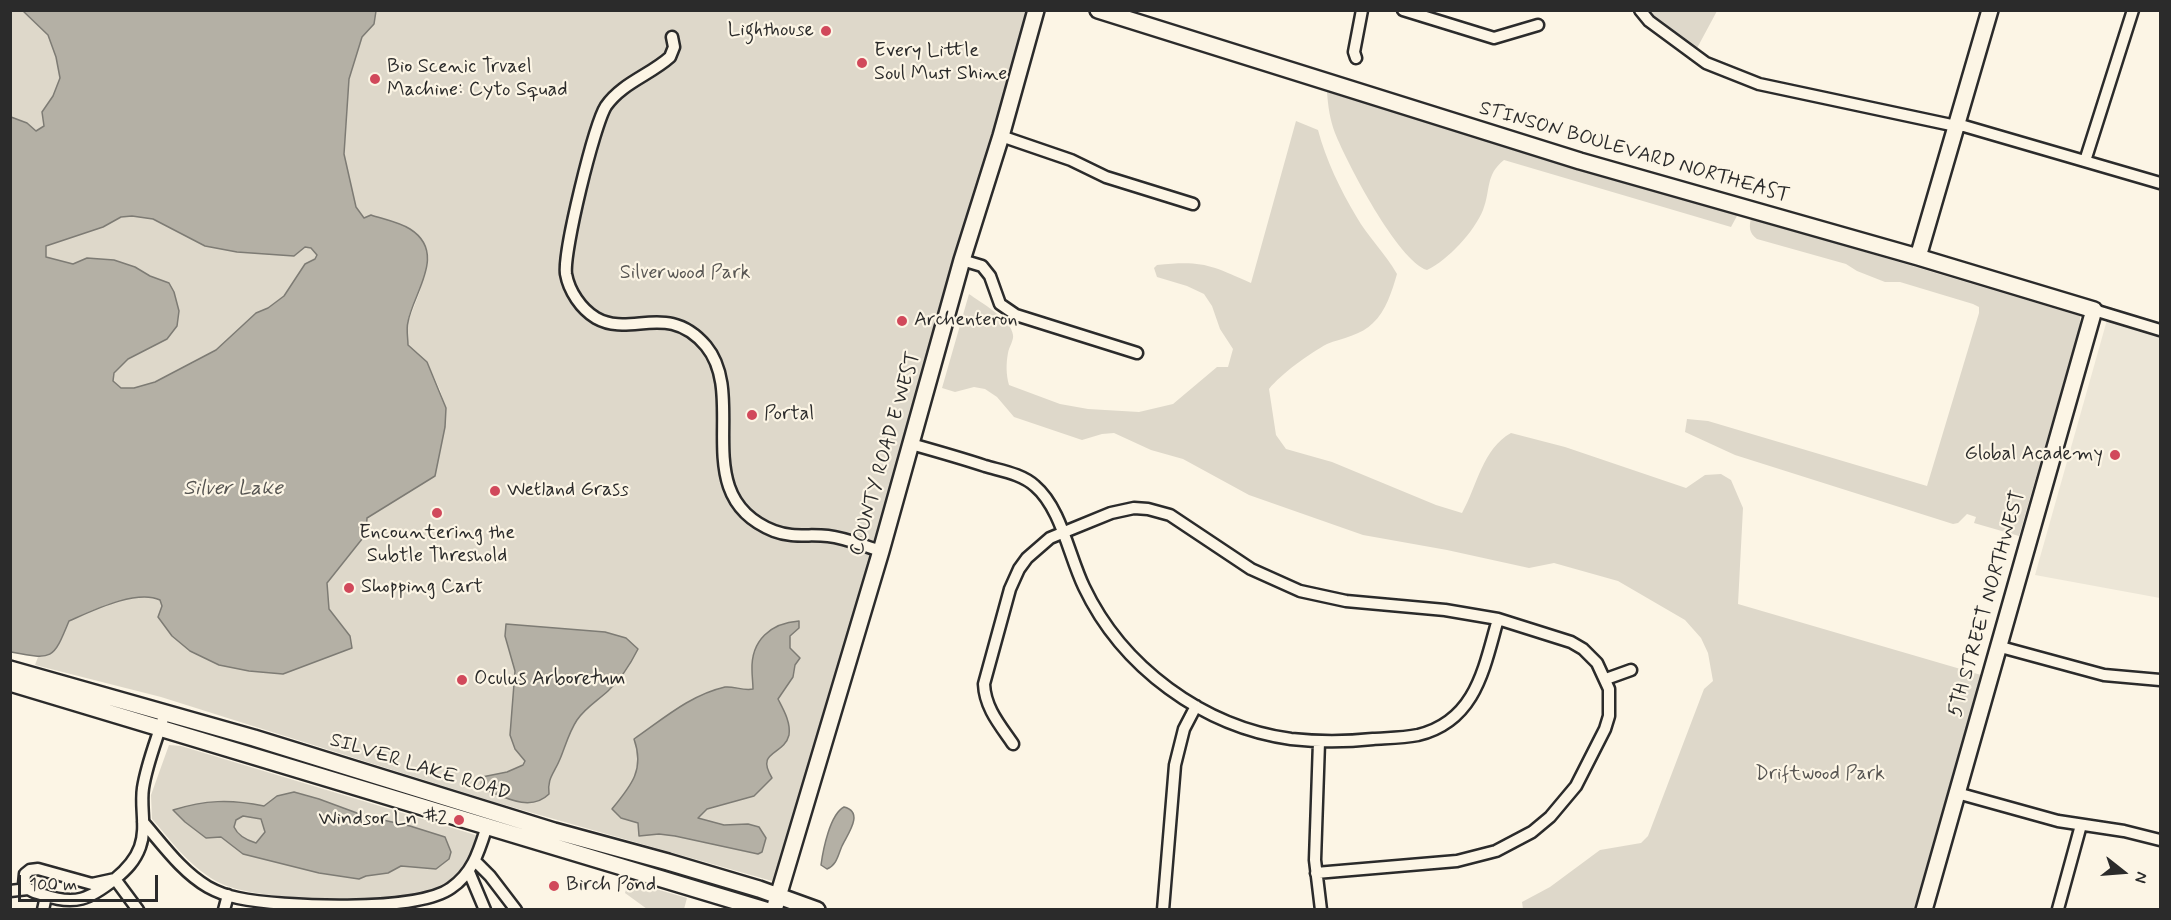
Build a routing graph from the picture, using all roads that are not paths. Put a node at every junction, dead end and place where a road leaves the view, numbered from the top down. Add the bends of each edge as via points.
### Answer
1 (1036, 10) edge
2 (1098, 10) edge
3 (1362, 10) edge
4 (1403, 10) edge
5 (1640, 10) edge
6 (1990, 10) edge
7 (2133, 10) edge
8 (1538, 25) dead end
9 (672, 37) dead end
10 (1356, 58) dead end
11 (1956, 126) junction
12 (1001, 136) junction
13 (2085, 161) junction
14 (2160, 183) edge
15 (1193, 204) dead end
16 (1918, 257) junction
17 (962, 260) junction
18 (2094, 310) junction
19 (2160, 330) edge
20 (1137, 353) dead end
21 (911, 444) junction
22 (1062, 532) junction
23 (880, 551) junction
24 (1497, 619) junction
25 (1997, 646) junction
26 (10, 669) edge
27 (1630, 670) dead end
28 (1606, 679) junction
29 (2160, 680) edge
30 (10, 683) edge
31 (1196, 706) junction
32 (165, 712) junction
33 (160, 728) junction
34 (1319, 742) junction
35 (1013, 744) dead end
36 (1957, 793) junction
37 (143, 822) junction
38 (2082, 825) junction
39 (487, 826) junction
40 (2160, 840) edge
41 (475, 861) junction
42 (469, 872) junction
43 (1316, 873) junction
44 (115, 879) junction
45 (28, 889) junction
46 (10, 891) edge
47 (46, 896) junction
48 (228, 896) junction
49 (776, 903) edge
50 (42, 909) edge
51 (138, 909) edge
52 (224, 909) edge
53 (485, 909) edge
54 (516, 909) edge
55 (765, 909) edge
56 (817, 909) edge
57 (1163, 909) edge
58 (1321, 909) edge
59 (1924, 909) edge
60 (2058, 909) edge

1 - 12 street, COUNTY ROAD E WEST
2 - 16 street, STINSON BOULEVARD NORTHEAST via 1580,161
3 - 10 street
4 - 8 street via 1494,39
5 - 11 street via 1706,63 1759,84
6 - 11 street
7 - 13 street
9 - 23 street via 674,48 670,57 615,95 600,117 568,250 568,282 579,302 597,318 615,324 670,323 690,332 706,346 720,377 726,476 734,498 755,520 788,535 830,536
11 - 13 street
11 - 16 street
12 - 15 street via 1113,179
12 - 17 street, COUNTY ROAD E WEST
13 - 14 street
16 - 18 street, STINSON BOULEVARD NORTHEAST
17 - 20 street via 982,266 1000,304 1016,315
17 - 21 street, COUNTY ROAD E WEST
18 - 19 street, STINSON BOULEVARD NORTHEAST
18 - 25 street, 5TH STREET NORTHWEST
21 - 22 street via 1024,478 1048,500
21 - 23 street, COUNTY ROAD E WEST
22 - 24 street via 1111,513 1148,509 1170,515 1251,569 1300,591 1347,601
22 - 31 street via 1085,588 1112,632 1149,672
22 - 35 street via 1036,548 1019,569 986,674 987,704
23 - 49 street, COUNTY ROAD E WEST
24 - 28 street via 1571,642 1590,655
24 - 34 street via 1474,693 1446,722 1405,737
25 - 29 street via 2104,675
25 - 36 street, 5TH STREET NORTHWEST
26 - 32 street, SILVER LAKE ROAD
27 - 28 street
28 - 43 street via 1610,703 1603,733 1564,802 1532,832 1486,854 1457,861
30 - 33 street
31 - 34 street via 1263,733
31 - 57 street via 1184,729 1175,765
32 - 33 street
32 - 49 street, SILVER LAKE ROAD via 554,831 669,862
33 - 37 street via 143,788
33 - 39 street
34 - 43 street
36 - 38 street
36 - 59 street, 5TH STREET NORTHWEST
37 - 44 street via 137,855
37 - 48 street via 193,876
38 - 40 street
38 - 60 street
39 - 41 street
39 - 55 street
41 - 42 street
41 - 54 street
42 - 48 street via 450,889 429,898 379,904 301,905
42 - 53 street
43 - 58 street
44 - 45 street via 92,884 38,868 25,874 24,885
44 - 47 street via 96,894 79,900 67,902
44 - 51 street
45 - 46 street
45 - 47 street
47 - 50 street
48 - 52 street
49 - 56 street, SILVER LAKE ROAD

